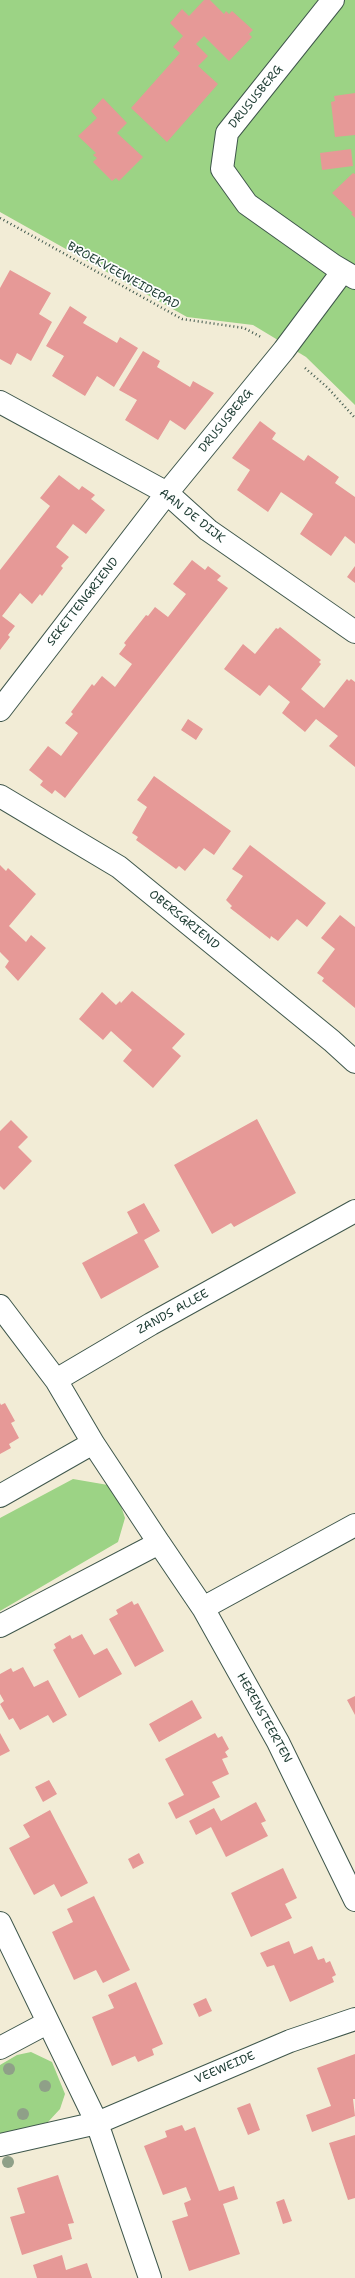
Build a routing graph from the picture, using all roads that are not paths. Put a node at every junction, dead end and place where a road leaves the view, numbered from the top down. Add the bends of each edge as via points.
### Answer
1 (333, 0) edge
2 (349, 275) edge
3 (0, 402) edge
4 (166, 494) junction
5 (355, 632) edge
6 (0, 710) edge
7 (0, 796) edge
8 (355, 1062) edge
9 (355, 1211) edge
10 (0, 1306) edge
11 (56, 1380) junction
12 (93, 1443) junction
13 (0, 1496) edge
14 (355, 1525) edge
15 (159, 1542) junction
16 (202, 1608) junction
17 (0, 1626) edge
18 (355, 1900) edge
19 (0, 1923) edge
20 (355, 2019) edge
21 (47, 2023) junction
22 (0, 2048) edge
23 (97, 2123) junction
24 (0, 2146) edge
25 (150, 2278) edge

1 - 2 street, DRUSUSBERG via 227,133 222,169 247,204
2 - 4 street, DRUSUSBERG
3 - 4 street, AAN DE DIJK
4 - 5 street, AAN DE DIJK via 208,530
4 - 6 street, SEKETTENGRIEND
7 - 8 street, OBERSGRIEND via 119,867
9 - 11 street, ZANDS ALLEE via 151,1324
10 - 11 street
11 - 12 street
12 - 13 street
12 - 15 street
14 - 16 street
15 - 16 street, HERENSTEERTEN
15 - 17 street
16 - 18 street, HERENSTEERTEN via 278,1742
19 - 21 street
20 - 23 street, VEEWEIDE via 290,2041
21 - 22 street
21 - 23 street
23 - 24 street, VEEWEIDE
23 - 25 street

